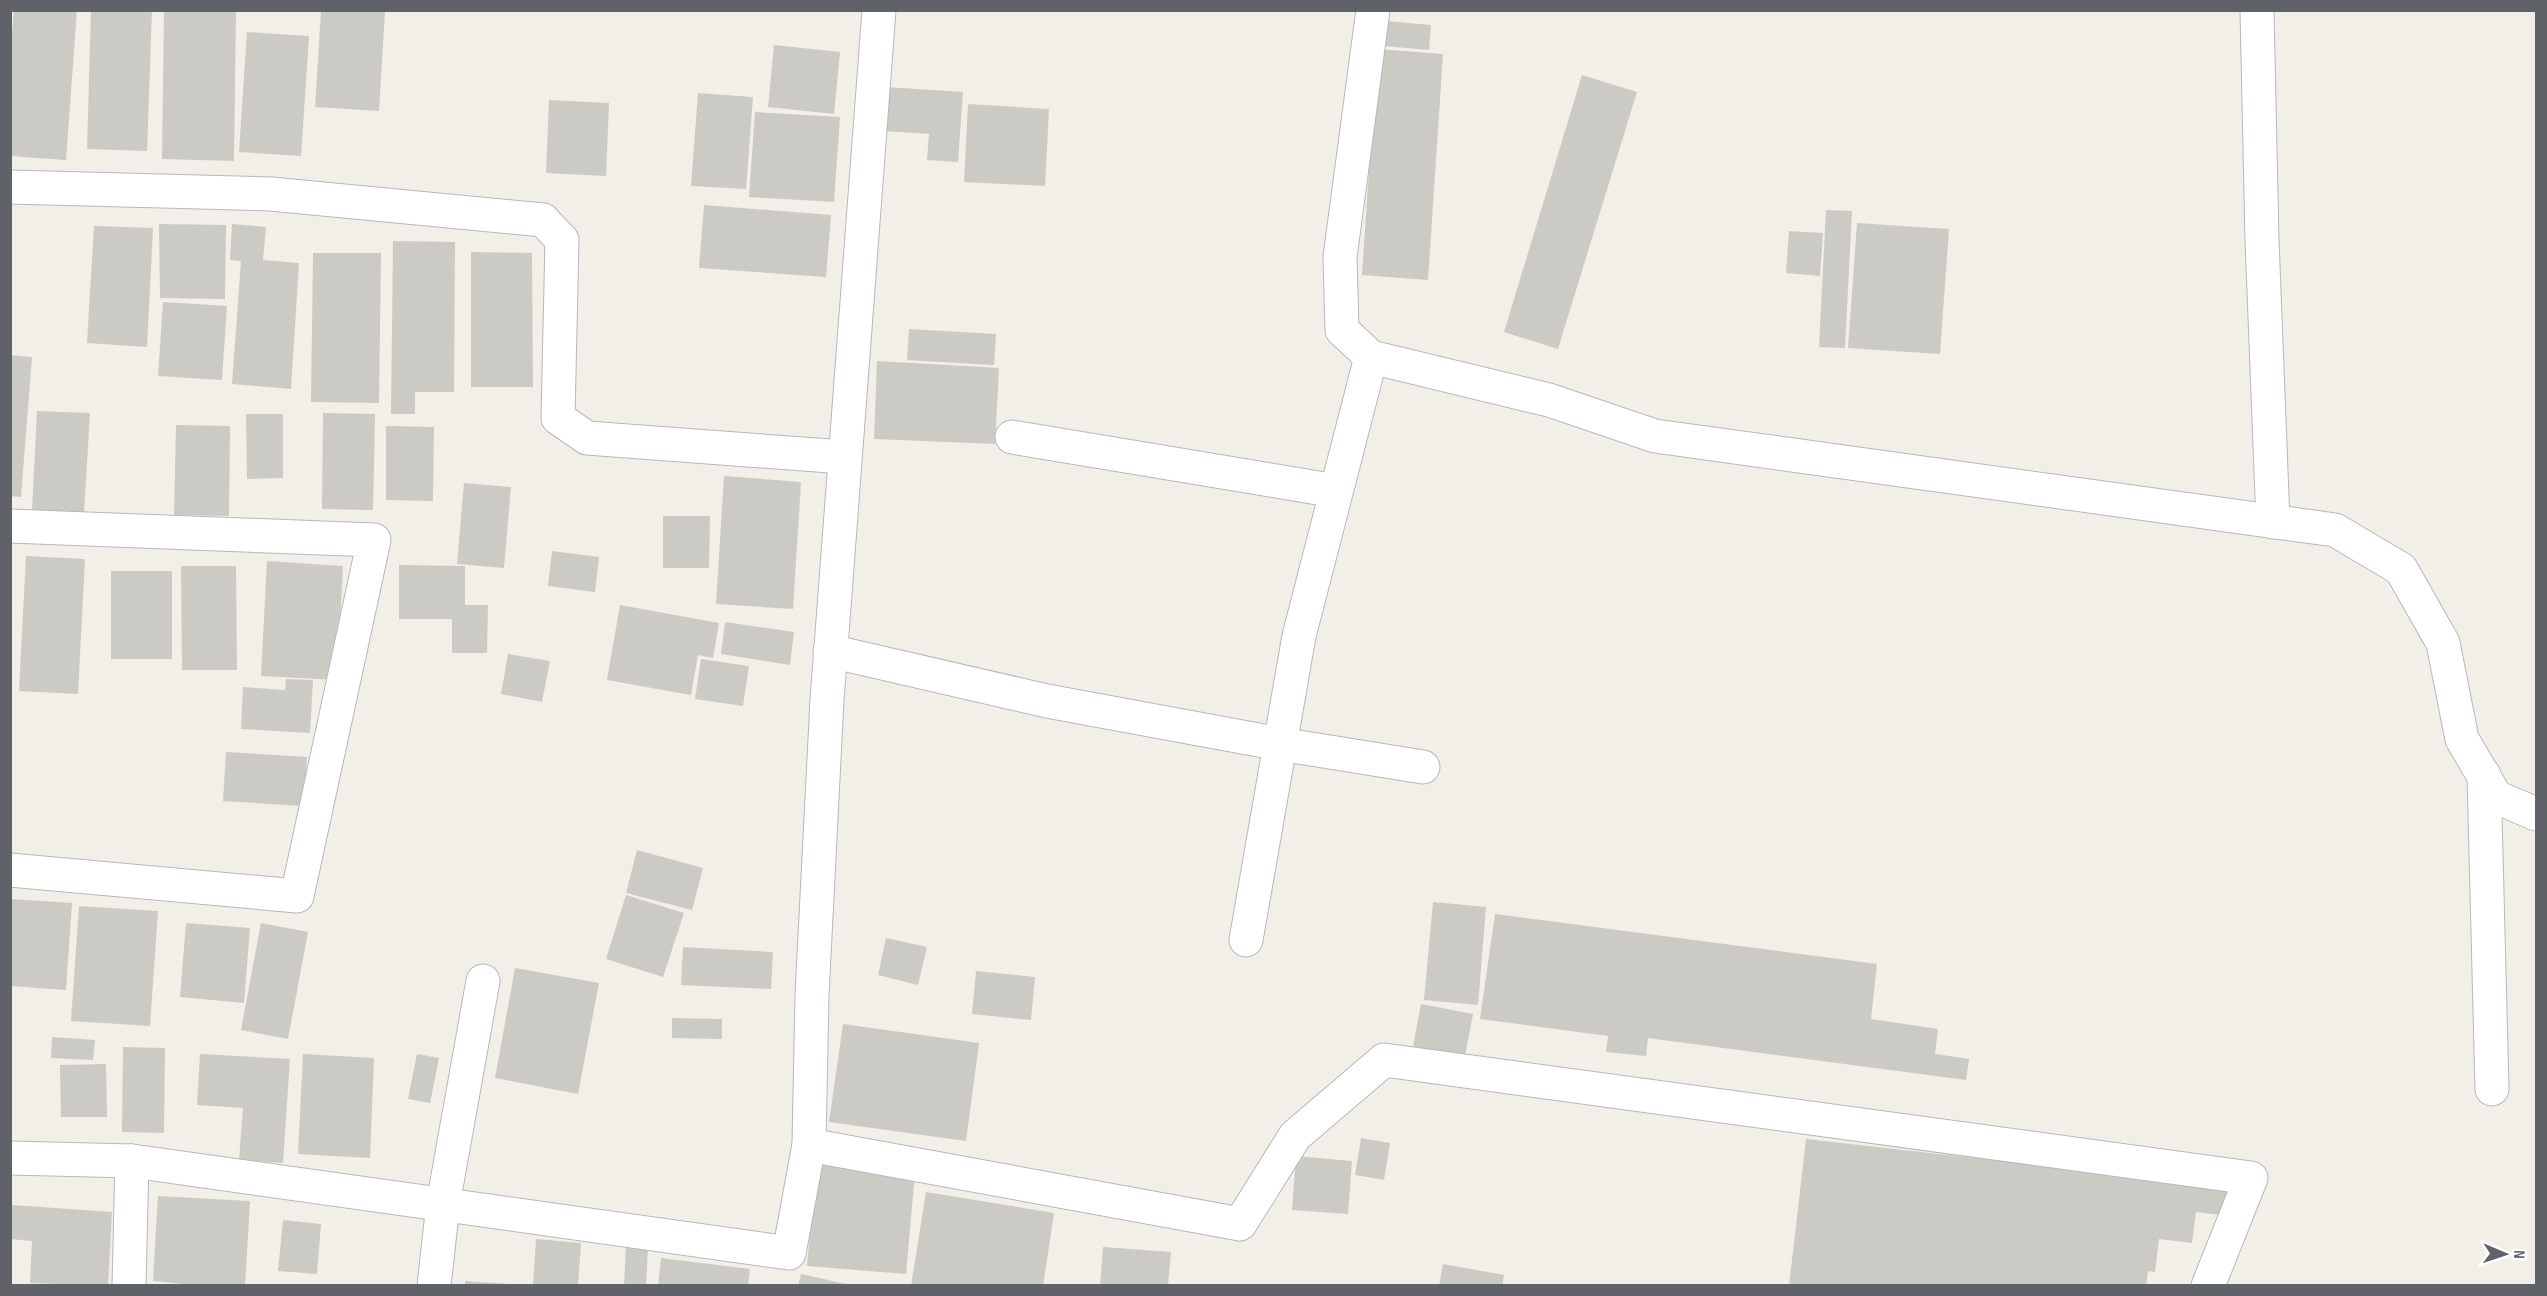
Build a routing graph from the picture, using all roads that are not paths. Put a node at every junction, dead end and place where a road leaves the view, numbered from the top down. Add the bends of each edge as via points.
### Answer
1 (879, 10) edge
2 (1373, 10) edge
3 (2257, 10) edge
4 (10, 187) edge
5 (1371, 357) junction
6 (1012, 436) dead end
7 (844, 457) junction
8 (1336, 491) junction
9 (2273, 522) junction
10 (10, 526) edge
11 (830, 651) junction
12 (1280, 744) junction
13 (1423, 767) dead end
14 (2484, 775) junction
15 (2536, 814) edge
16 (10, 870) edge
17 (1246, 940) dead end
18 (483, 981) dead end
19 (2492, 1089) dead end
20 (809, 1145) junction
21 (10, 1158) edge
22 (132, 1161) junction
23 (444, 1204) junction
24 (129, 1286) edge
25 (434, 1286) edge
26 (2208, 1286) edge

1 - 7 street
2 - 5 street via 1341,257 1342,330
3 - 9 street
4 - 7 street via 271,194 543,220 562,240 558,418 587,438
5 - 8 street
5 - 9 street via 1549,400 1655,436
6 - 8 street
7 - 11 street
8 - 12 street via 1299,636
9 - 14 street via 2335,530 2401,569 2443,643 2462,739
10 - 16 street via 374,540 297,896
11 - 12 street via 1047,701
11 - 20 street via 812,996
12 - 13 street
12 - 17 street
14 - 15 street via 2496,796
14 - 19 street
18 - 23 street
20 - 23 street via 789,1253
20 - 26 street via 1240,1224 1295,1136 1384,1060 2251,1178
21 - 22 street
22 - 23 street
22 - 24 street
23 - 25 street

